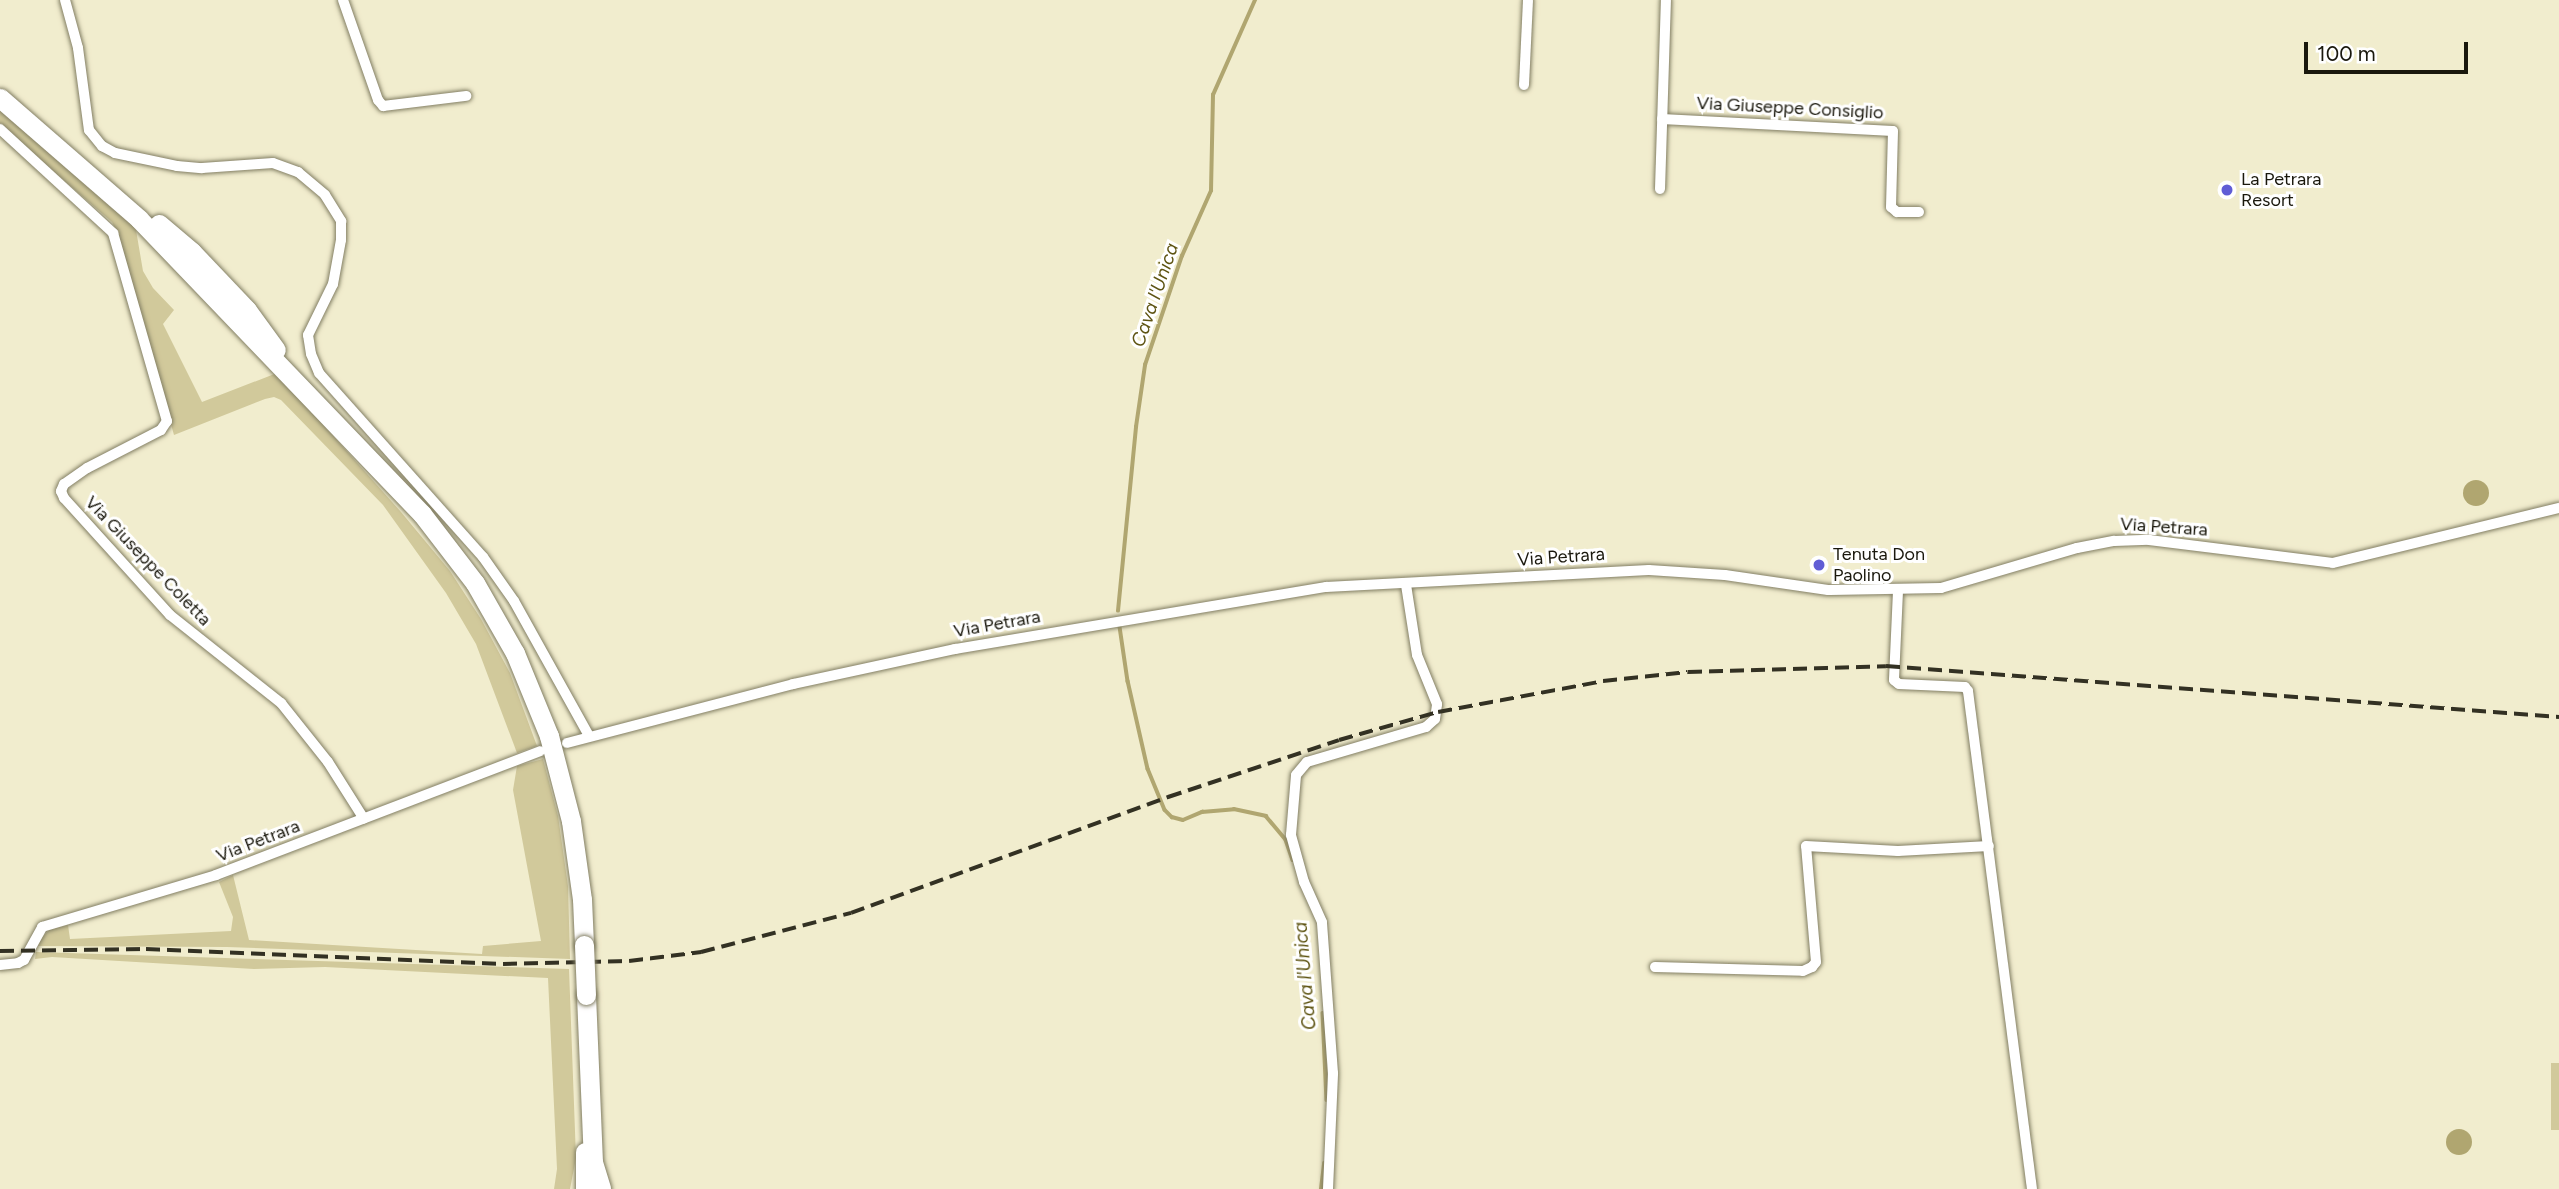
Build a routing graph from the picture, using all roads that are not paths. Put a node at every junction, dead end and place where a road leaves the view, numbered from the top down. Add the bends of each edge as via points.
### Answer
1 (65, 0) edge
2 (343, 0) edge
3 (1528, 0) edge
4 (1666, 0) edge
5 (1524, 85) dead end
6 (0, 87) edge
7 (467, 96) dead end
8 (0, 98) edge
9 (1662, 119) junction
10 (0, 129) edge
11 (1660, 189) dead end
12 (1919, 212) dead end
13 (316, 400) junction
14 (2559, 508) edge
15 (1406, 585) junction
16 (1898, 591) junction
17 (589, 736) junction
18 (566, 743) dead end
19 (540, 751) dead end
20 (364, 818) junction
21 (1989, 846) junction
22 (0, 965) edge
23 (1655, 967) dead end
24 (589, 1102) junction
25 (593, 1162) junction
26 (584, 1189) edge
27 (594, 1189) edge
28 (601, 1189) edge
29 (1328, 1189) edge
30 (2032, 1189) edge

1 - 17 street via 78,48 89,130 102,146 177,166 273,163 298,172 325,195 341,221 341,240 333,284 308,335 319,373 483,557 514,601
2 - 7 street via 383,106
3 - 5 street
4 - 9 street
6 - 13 highway via 192,251 247,310
8 - 13 highway via 139,219
9 - 11 street
9 - 12 street, Via Giuseppe Consiglio via 1893,131 1891,207 1897,212
10 - 20 street, Via Giuseppe Coletta via 113,233 167,421 161,430 64,484 64,498 170,615 281,703 328,762
13 - 24 highway, bridge via 453,552 515,653 541,713 564,789 579,872
14 - 16 street, Via Petrara via 2333,563 2149,540 2114,541 1960,584
15 - 16 street, Via Petrara via 1649,569 1828,590
15 - 17 street, Via Petrara via 1326,587 955,649
15 - 29 street via 1417,655 1437,704 1435,719 1426,727 1307,762 1300,767 1295,785 1291,835 1304,882 1322,922 1333,1073
16 - 21 street via 1894,680 1965,687 1968,691
17 - 18 street, Via Petrara
19 - 20 street, Via Petrara
20 - 22 street, Via Petrara via 216,875 42,927 24,960
21 - 23 street via 1898,851 1806,846 1816,962 1812,967 1803,971
21 - 30 street
24 - 25 highway
24 - 26 highway
25 - 27 highway
25 - 28 highway

